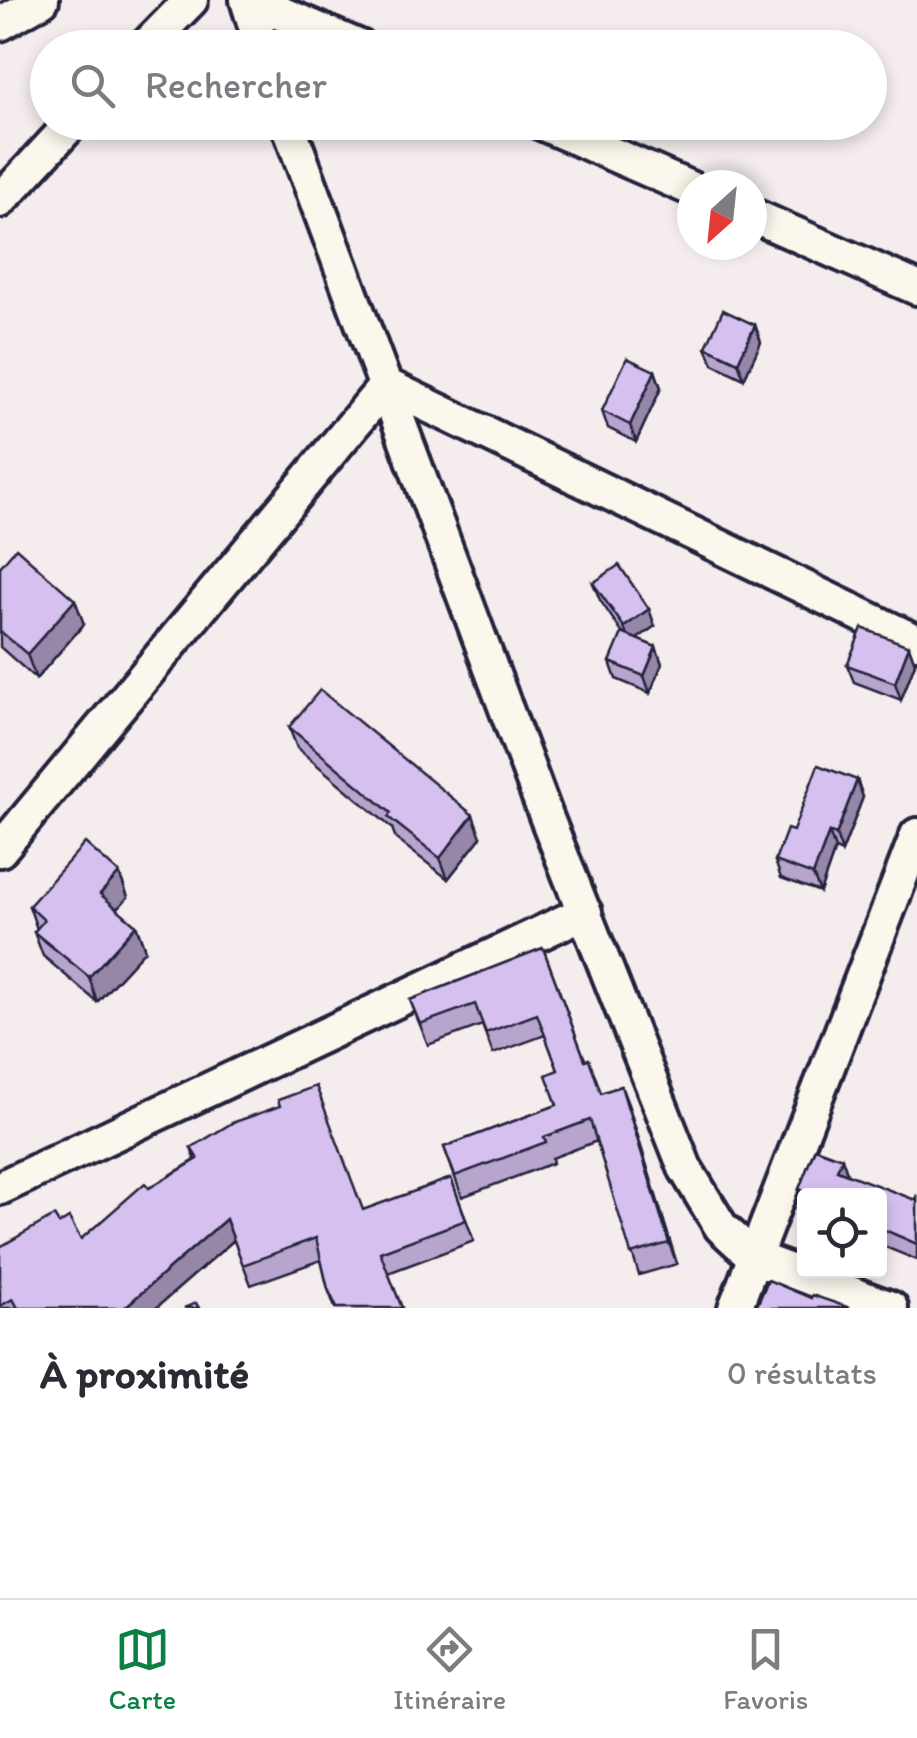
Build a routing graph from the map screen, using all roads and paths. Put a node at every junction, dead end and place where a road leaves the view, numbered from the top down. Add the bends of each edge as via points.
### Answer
1 (42, 0) edge
2 (191, 0) edge
3 (249, 0) edge
4 (0, 24) edge
5 (162, 30) edge
6 (257, 30) edge
7 (320, 30) edge
8 (56, 140) edge
9 (294, 140) edge
10 (580, 140) edge
11 (677, 182) edge
12 (0, 201) edge
13 (767, 222) edge
14 (917, 288) edge
15 (386, 385) junction
16 (917, 642) edge
17 (917, 834) edge
18 (0, 850) edge
19 (584, 912) junction
20 (0, 1188) edge
21 (756, 1258) junction
22 (735, 1308) edge
23 (892, 1308) edge

1 - 4 street
2 - 5 street
3 - 6 street
3 - 7 street
8 - 12 street
9 - 15 street
10 - 11 street
13 - 14 street
15 - 16 street
15 - 18 street
15 - 19 street
17 - 21 street
19 - 20 street
19 - 21 street via 685,1168 721,1227
21 - 22 street
21 - 23 street

